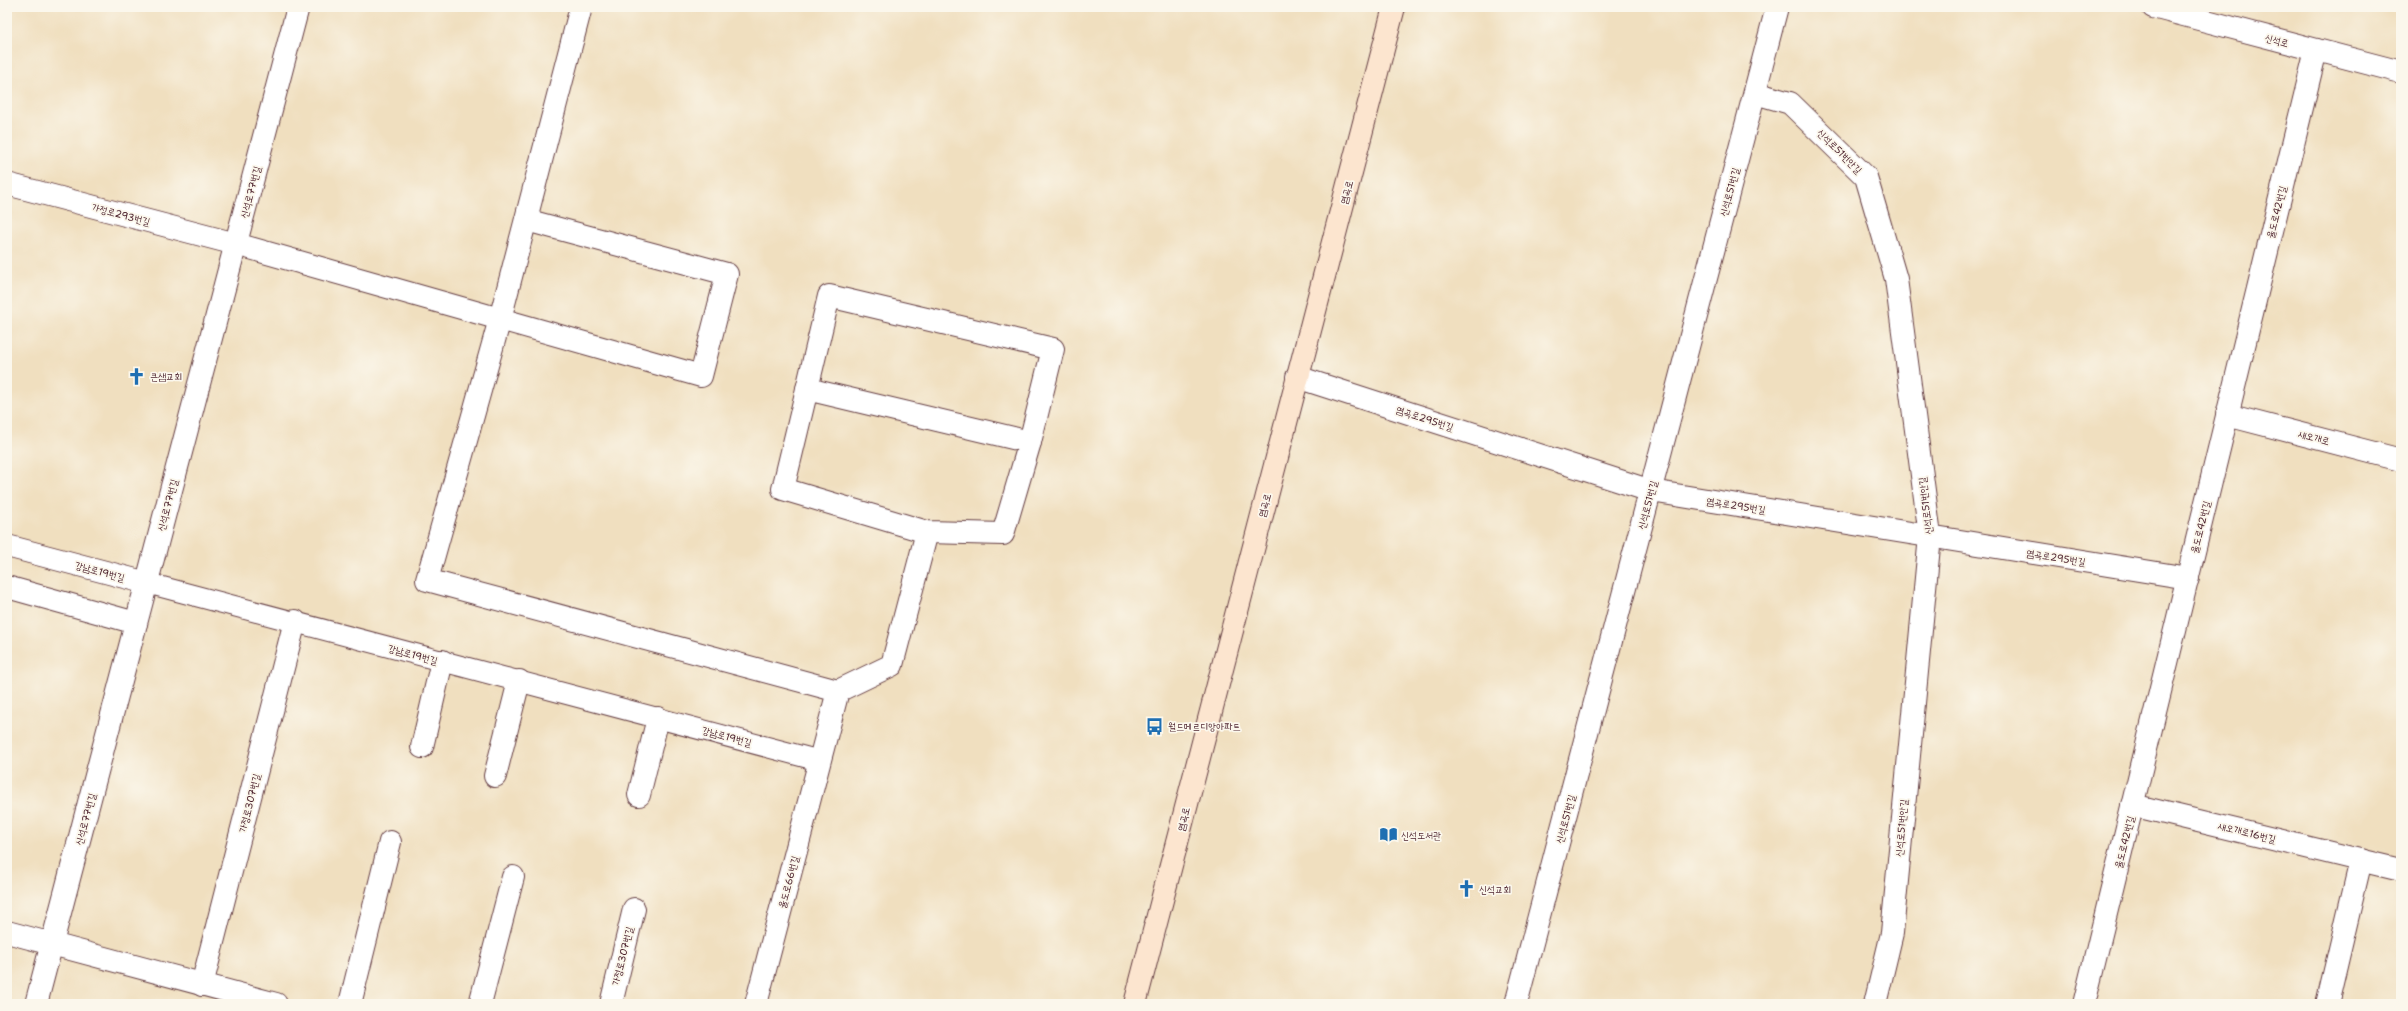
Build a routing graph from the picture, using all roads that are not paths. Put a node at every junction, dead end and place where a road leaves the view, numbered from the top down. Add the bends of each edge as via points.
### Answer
1 (298, 7) edge
2 (581, 7) edge
3 (1394, 7) edge
4 (1778, 7) edge
5 (2153, 7) edge
6 (2316, 50) junction
7 (2401, 72) edge
8 (1755, 93) junction
9 (7, 184) edge
10 (526, 220) junction
11 (236, 244) junction
12 (500, 319) junction
13 (1297, 377) junction
14 (807, 388) junction
15 (2227, 415) junction
16 (1030, 442) junction
17 (2401, 460) edge
18 (1651, 491) junction
19 (927, 532) junction
20 (1930, 536) junction
21 (7, 546) edge
22 (2188, 578) junction
23 (147, 583) junction
24 (7, 587) edge
25 (295, 621) junction
26 (136, 623) junction
27 (442, 662) junction
28 (520, 681) junction
29 (838, 690) junction
30 (658, 718) junction
31 (422, 747) dead end
32 (820, 761) junction
33 (495, 776) dead end
34 (639, 795) dead end
35 (2132, 805) junction
36 (390, 842) dead end
37 (2361, 860) junction
38 (2401, 870) edge
39 (513, 877) dead end
40 (634, 909) dead end
41 (7, 932) edge
42 (52, 945) junction
43 (202, 985) junction
44 (246, 1000) edge
45 (36, 1004) edge
46 (276, 1004) edge
47 (350, 1004) edge
48 (480, 1004) edge
49 (611, 1004) edge
50 (756, 1004) edge
51 (1135, 1004) edge
52 (1516, 1004) edge
53 (1875, 1004) edge
54 (2084, 1004) edge
55 (2326, 1004) edge

1 - 11 street, 신석로77번길
2 - 10 street
3 - 13 street, 염곡로
4 - 8 street, 신석로51번길
5 - 6 street, 신석로
6 - 7 street, 신석로
6 - 15 street, 율도로42번길
8 - 18 street, 신석로51번길
8 - 20 street, 신석로51번안길 via 1790,103 1866,177 1896,279
9 - 11 street, 가정로293번길
10 - 12 street
10 - 12 street, 가정로293번길 via 727,274 701,376
11 - 12 street, 가정로293번길
11 - 23 street, 신석로77번길
12 - 29 street via 427,580
13 - 18 street, 염곡로295번길
13 - 51 street, 염곡로
14 - 16 street
14 - 16 street via 828,296 1053,349
14 - 19 street via 783,489
15 - 17 street, 새오개로
15 - 22 street, 율도로42번길
16 - 19 street via 1003,534
18 - 20 street, 염곡로295번길
18 - 52 street, 신석로51번길
19 - 29 street via 892,665
20 - 22 street, 염곡로295번길
20 - 53 street, 신석로51번안길 via 1892,933
21 - 23 street, 강남로19번길
22 - 35 street, 율도로42번길
23 - 25 lane, 강남로19번길
23 - 26 street, 신석로77번길
24 - 26 street
25 - 27 lane, 강남로19번길
25 - 43 street, 가정로307번길
26 - 42 street, 신석로77번길
27 - 28 lane, 강남로19번길
27 - 31 street
28 - 30 lane, 강남로19번길
28 - 33 street
29 - 32 street, 율도로66번길
30 - 32 lane, 강남로19번길
30 - 34 street
32 - 50 street, 율도로66번길
35 - 37 street, 새오개로16번길
35 - 54 street, 율도로42번길
36 - 47 street
37 - 38 street, 새오개로16번길
37 - 55 street
39 - 48 street
40 - 49 street, 가정로307번길
41 - 42 street
42 - 43 street
42 - 45 street, 신석로77번길
43 - 44 street
44 - 46 street

